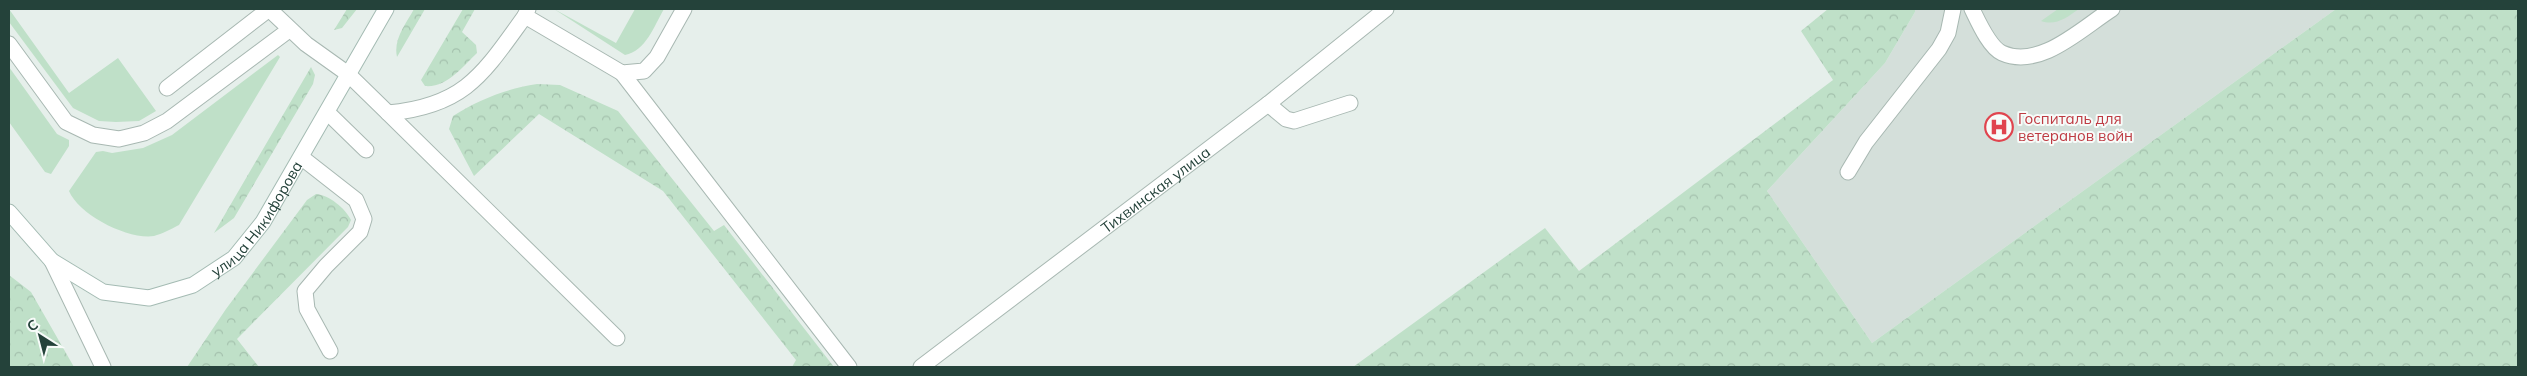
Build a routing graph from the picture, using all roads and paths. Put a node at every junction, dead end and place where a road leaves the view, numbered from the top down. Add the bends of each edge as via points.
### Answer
1 (269, 9) edge
2 (386, 9) edge
3 (684, 9) edge
4 (1386, 9) edge
5 (1953, 9) edge
6 (1972, 9) edge
7 (2112, 9) edge
8 (527, 12) edge
9 (289, 30) junction
10 (9, 44) edge
11 (348, 74) junction
12 (622, 74) junction
13 (166, 88) dead end
14 (1350, 103) dead end
15 (1268, 104) junction
16 (327, 112) junction
17 (388, 113) junction
18 (366, 150) dead end
19 (301, 157) junction
20 (1848, 172) dead end
21 (9, 212) edge
22 (52, 261) junction
23 (618, 338) dead end
24 (330, 351) dead end
25 (103, 367) edge
26 (849, 367) edge
27 (921, 367) edge

1 - 9 main road
1 - 13 main road
2 - 11 main road, улица Никифорова
3 - 12 main road via 657,57 644,71
4 - 15 main road, Тихвинская улица
5 - 20 main road via 1948,33 1940,49 1866,142
6 - 7 main road via 1983,32 2001,52 2024,57 2048,50
8 - 12 main road
8 - 17 main road via 494,59 464,90 416,111
9 - 10 main road via 167,121 144,133 119,139 93,135 66,122
9 - 11 main road
11 - 16 main road, улица Никифорова
11 - 17 main road
12 - 26 main road
14 - 15 main road via 1294,121 1286,119
15 - 27 main road, Тихвинская улица
16 - 18 main road
16 - 19 main road, улица Никифорова
17 - 23 main road
19 - 22 main road, улица Никифорова via 263,222 234,258 194,285 149,298 104,292
19 - 24 main road via 356,200 364,219 360,232 305,292 307,309
21 - 22 main road
22 - 25 main road

